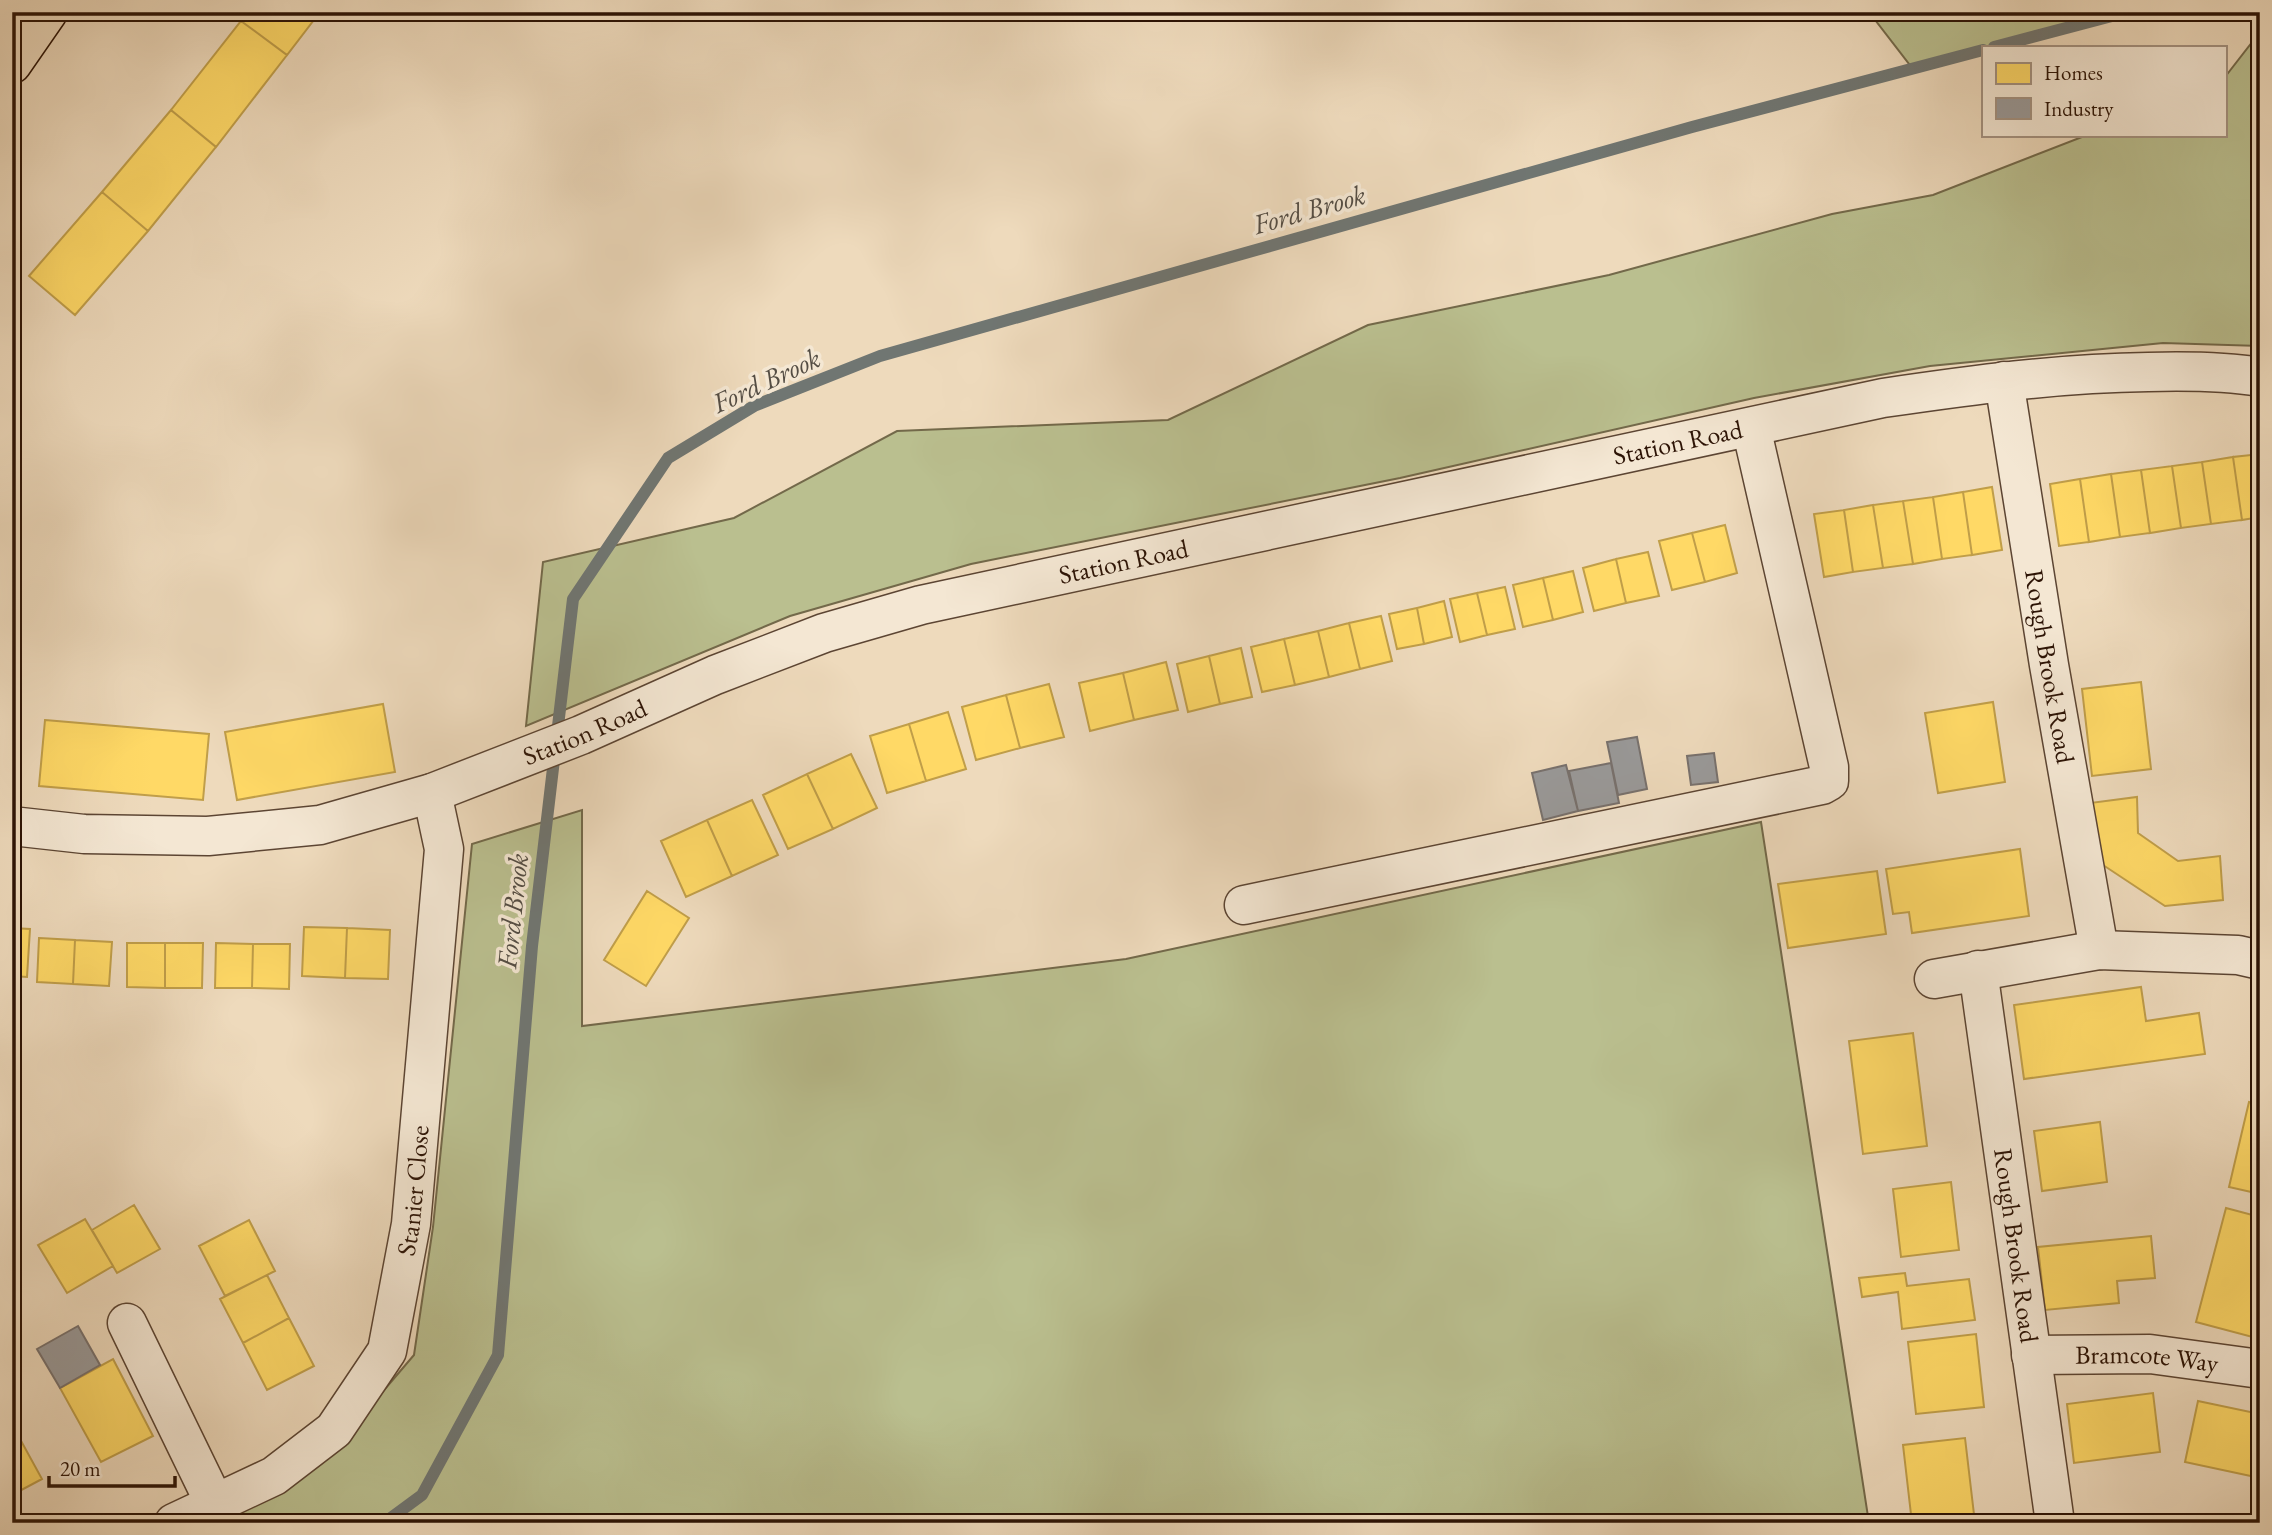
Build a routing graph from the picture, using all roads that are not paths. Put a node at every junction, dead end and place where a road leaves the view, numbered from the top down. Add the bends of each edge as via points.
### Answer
1 (41, 12) edge
2 (48, 12) edge
3 (12, 36) edge
4 (12, 64) edge
5 (2260, 377) edge
6 (2004, 381) junction
7 (1751, 427) junction
8 (432, 793) junction
9 (12, 826) edge
10 (1244, 905) dead end
11 (2099, 950) junction
12 (2249, 957) edge
13 (1978, 970) junction
14 (1934, 979) dead end
15 (127, 1323) dead end
16 (2031, 1355) junction
17 (2260, 1369) edge
18 (215, 1504) junction
19 (174, 1523) edge
20 (2055, 1523) edge

1 - 3 highway
2 - 4 highway
5 - 6 street, Station Road via 2184,371
6 - 7 street, Station Road via 1884,398
6 - 11 street, Rough Brook Road
7 - 8 street, Station Road via 921,605 812,638 715,675 581,735
7 - 10 street via 1829,781
8 - 9 street, Station Road via 320,825 208,836 84,834
8 - 18 street, Stanier Close via 442,862 411,1224 387,1352 334,1430 274,1476
11 - 12 street
11 - 13 street
13 - 14 street
13 - 16 street, Rough Brook Road
15 - 18 street
16 - 17 street, Bramcote Way via 2150,1354
16 - 20 street, Rough Brook Road
18 - 19 street, Stanier Close

